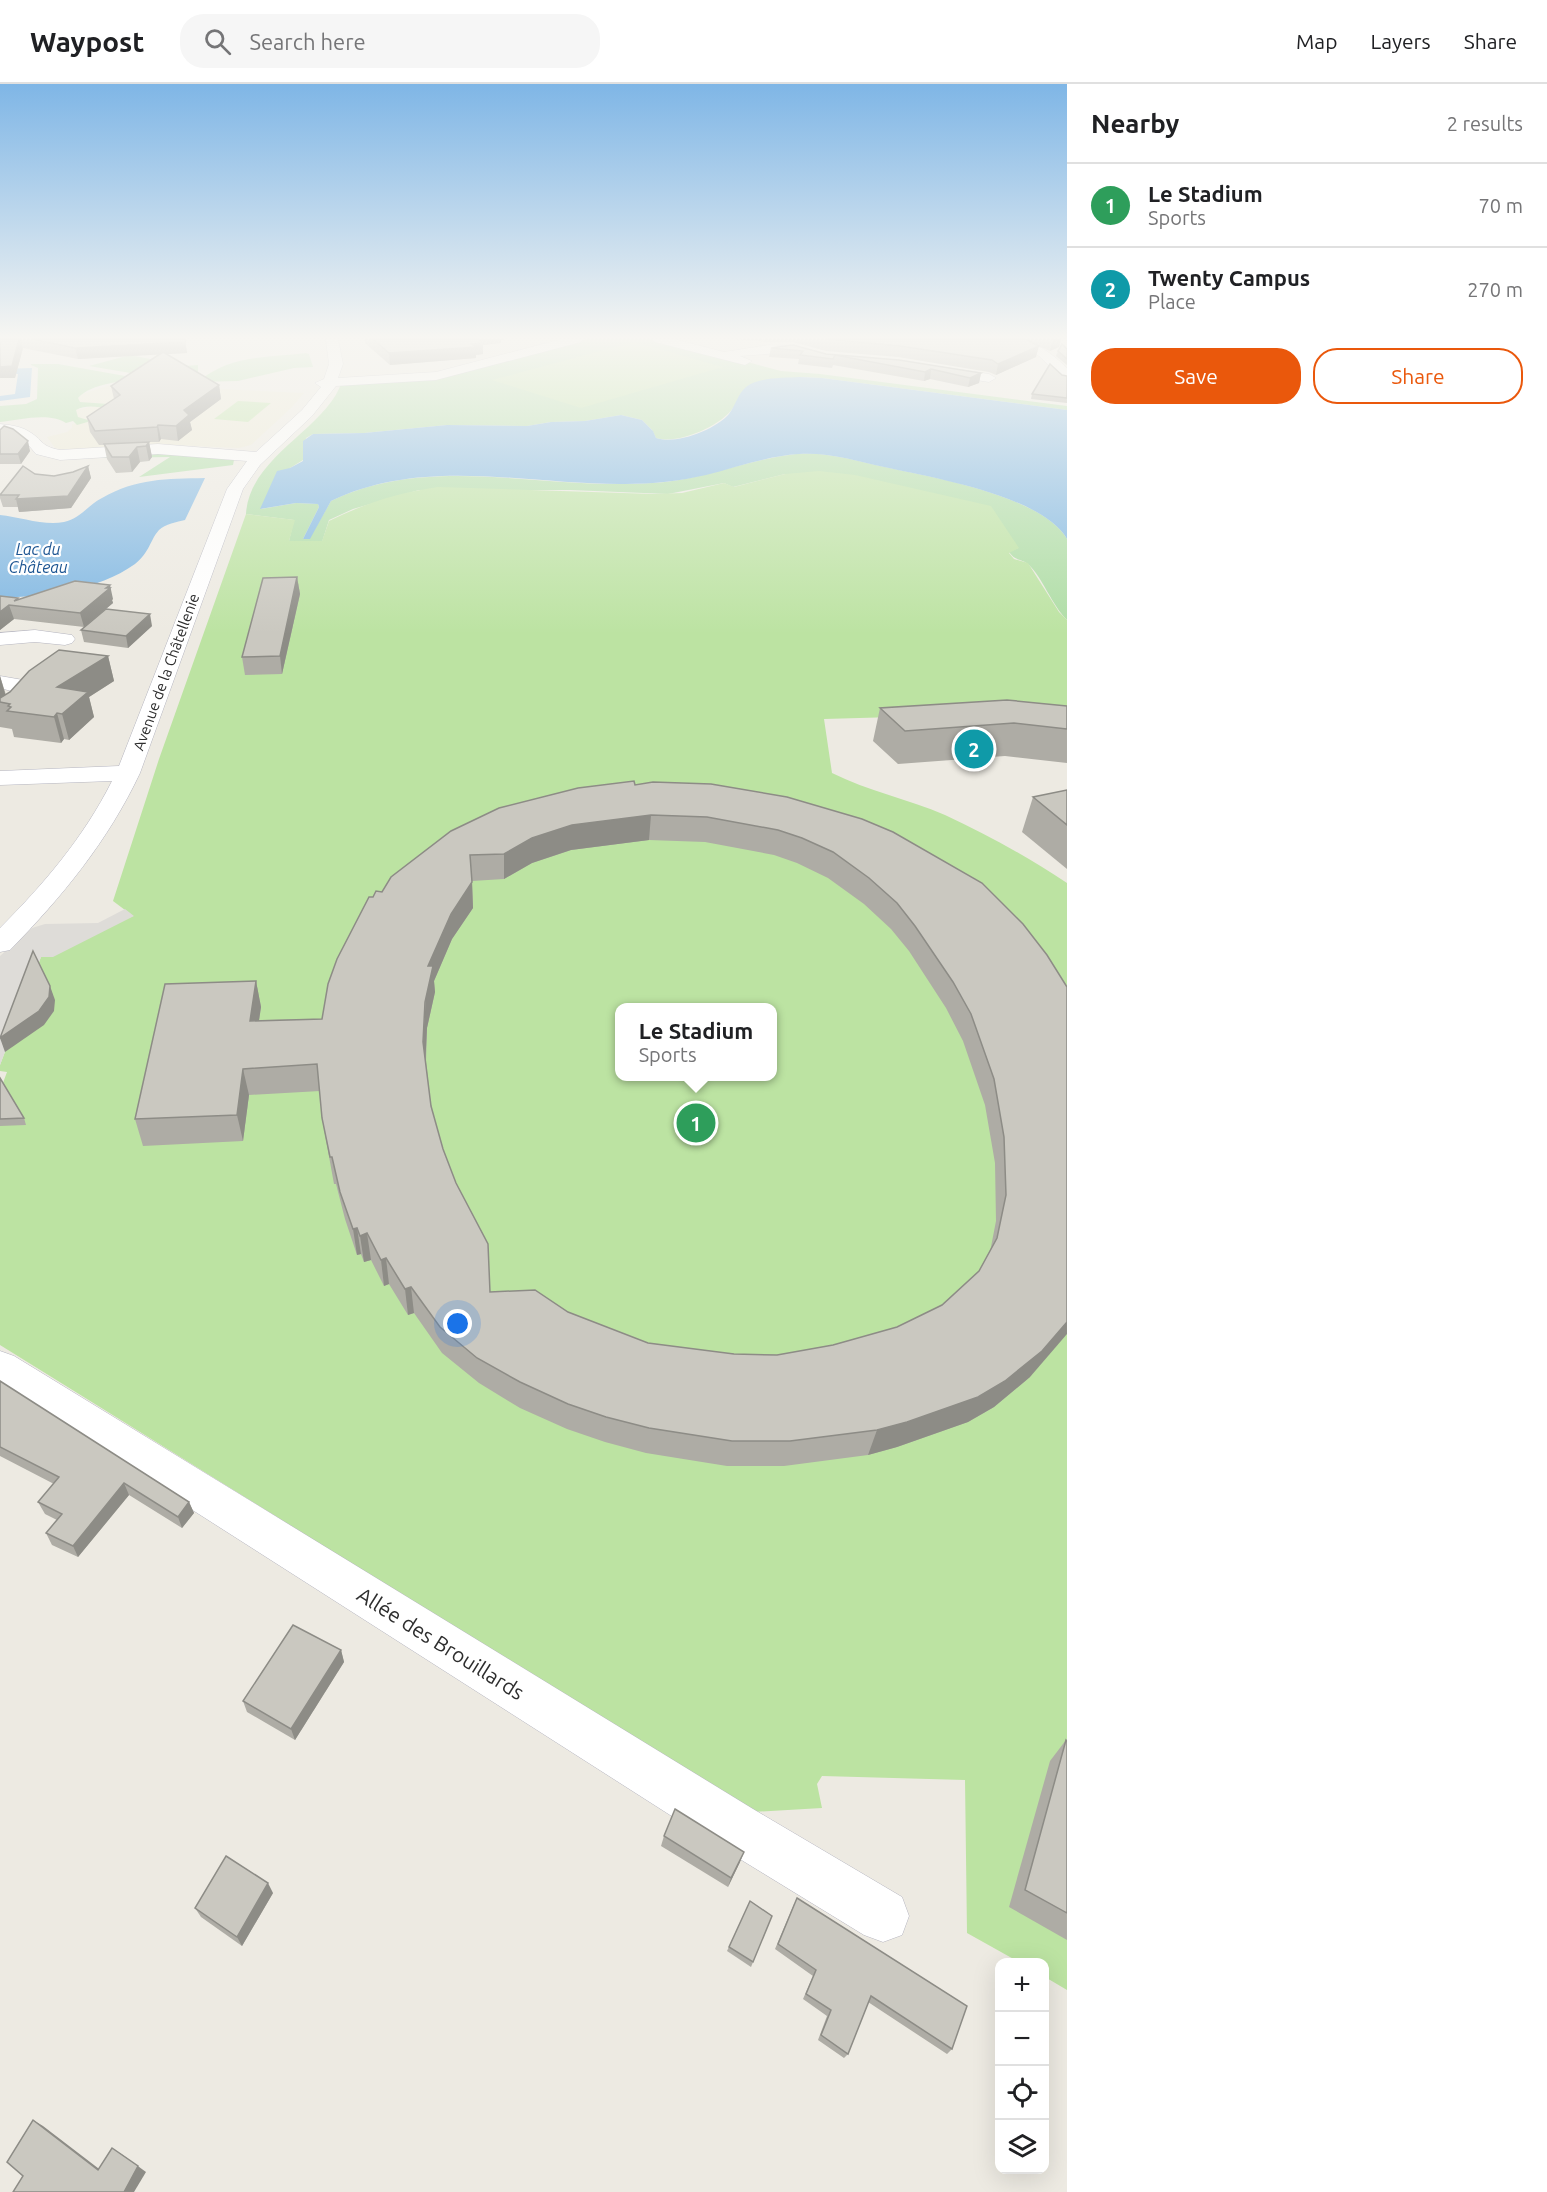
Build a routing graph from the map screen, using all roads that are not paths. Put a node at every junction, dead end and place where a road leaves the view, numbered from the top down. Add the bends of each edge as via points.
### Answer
1 (28, 437) edge
2 (279, 437) edge
3 (93, 453) junction
4 (258, 457) junction
5 (38, 468) dead end
6 (0, 639) edge
7 (65, 639) dead end
8 (0, 682) edge
9 (0, 718) edge
10 (128, 773) junction
11 (2, 781) edge
12 (0, 944) edge
13 (0, 1367) edge
14 (882, 1916) dead end

1 - 3 street via 46,453
2 - 4 street, Avenue de la Châtellenie
3 - 4 street via 158,449
3 - 5 street via 94,458 84,467 59,463
4 - 10 street, Avenue de la Châtellenie via 231,498
6 - 7 street
8 - 9 street via 21,686 26,691
10 - 11 street
10 - 12 street, Avenue de la Châtellenie via 80,855
13 - 14 street, Allée des Brouillards

